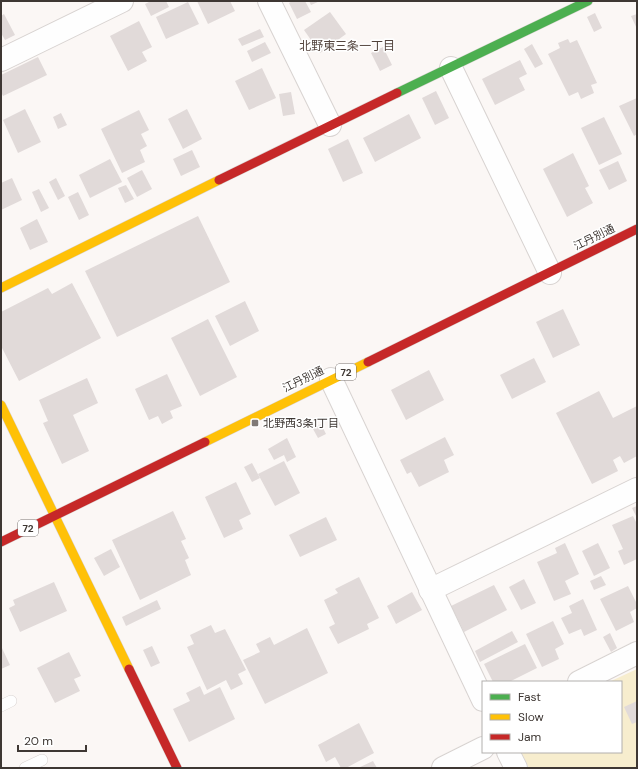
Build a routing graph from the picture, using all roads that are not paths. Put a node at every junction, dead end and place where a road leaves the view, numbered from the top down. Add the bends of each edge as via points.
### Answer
1 (122, 1) edge
2 (268, 1) edge
3 (588, 1) edge
4 (1, 60) edge
5 (451, 68) junction
6 (330, 125) junction
7 (637, 229) edge
8 (550, 273) junction
9 (1, 288) edge
10 (331, 379) junction
11 (1, 405) edge
12 (637, 489) edge
13 (55, 515) junction
14 (1, 542) edge
15 (430, 590) junction
16 (637, 653) edge
17 (580, 681) edge
18 (482, 698) edge
19 (482, 748) edge
20 (508, 753) edge
21 (42, 760) dead end
22 (25, 768) edge
23 (177, 768) edge
24 (443, 768) edge
25 (516, 768) edge

1 - 4 street
2 - 6 street
3 - 5 street
5 - 6 street
5 - 8 street
6 - 9 street
7 - 8 street, 江丹別通 / 72
8 - 10 street, 江丹別通 / 72
10 - 13 street, 江丹別通 / 72
10 - 15 street
11 - 13 street
12 - 15 street
13 - 14 street, 江丹別通 / 72
13 - 23 street
15 - 18 street
16 - 17 street
19 - 24 street
20 - 25 street
21 - 22 lane

